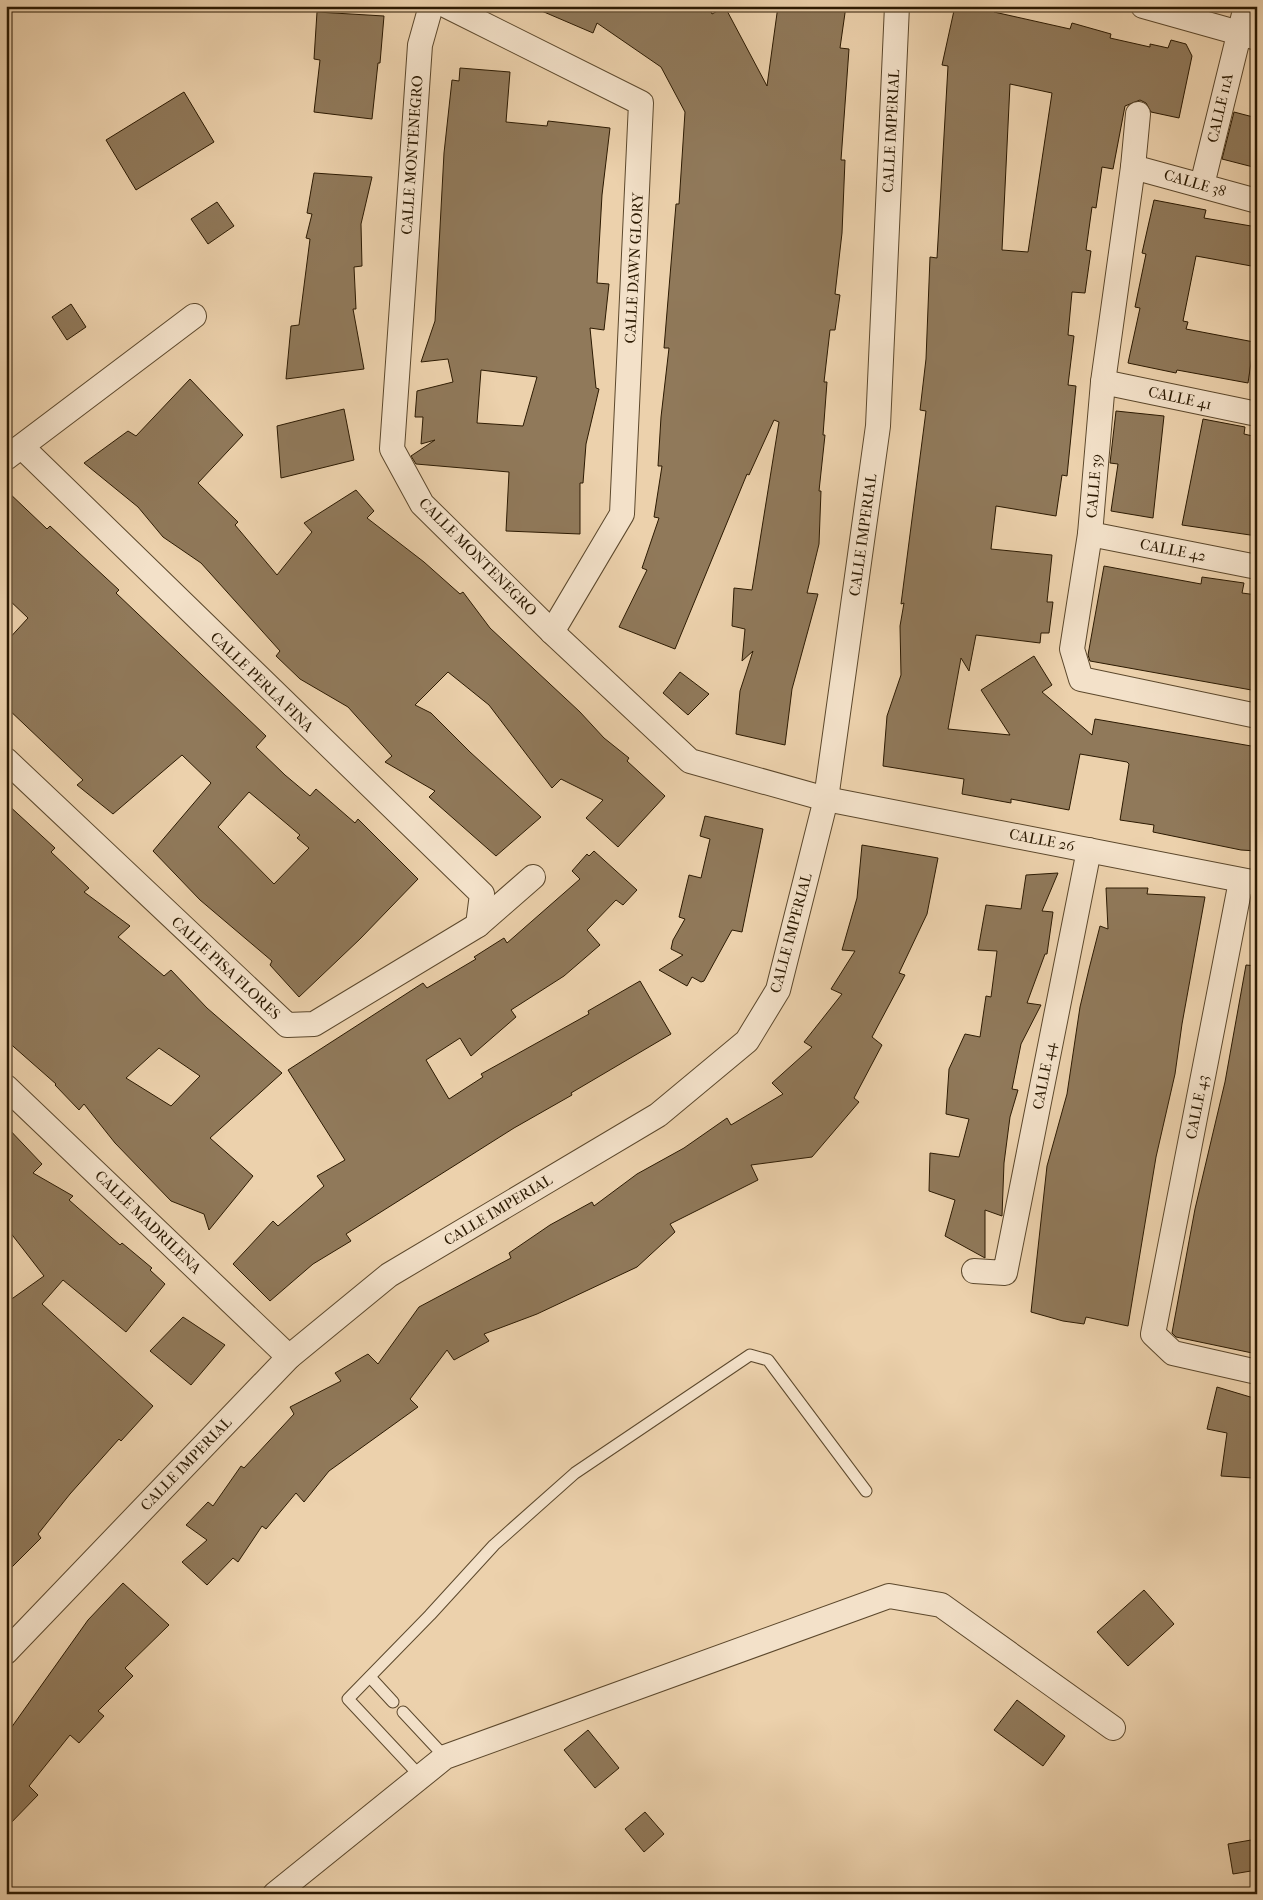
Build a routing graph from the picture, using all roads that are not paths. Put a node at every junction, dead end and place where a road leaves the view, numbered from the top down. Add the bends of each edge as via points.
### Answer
1 (431, 6) edge
2 (447, 6) edge
3 (897, 6) edge
4 (1143, 6) edge
5 (1246, 6) edge
6 (1248, 35) edge
7 (1138, 114) dead end
8 (1133, 167) junction
9 (1202, 184) junction
10 (1257, 201) edge
11 (194, 316) dead end
12 (1103, 382) junction
13 (1257, 414) edge
14 (14, 452) edge
15 (1090, 534) junction
16 (1257, 567) edge
17 (552, 632) junction
18 (1257, 716) edge
19 (6, 760) edge
20 (826, 799) junction
21 (1089, 850) junction
22 (533, 877) dead end
23 (1249, 882) edge
24 (478, 925) junction
25 (6, 1087) edge
26 (974, 1271) dead end
27 (289, 1357) junction
28 (1257, 1372) edge
29 (866, 1491) dead end
30 (6, 1652) edge
31 (370, 1678) junction
32 (392, 1702) dead end
33 (403, 1712) dead end
34 (1113, 1728) dead end
35 (445, 1757) junction
36 (421, 1777) junction
37 (275, 1894) edge

1 - 17 street, CALLE MONTENEGRO via 420,46 392,449 422,504
2 - 17 street, CALLE DAWN GLORY via 641,103 622,514
3 - 20 street, CALLE IMPERIAL via 878,426
4 - 6 street
5 - 6 street, CALLE 11A
6 - 9 street, CALLE 11A
7 - 8 street, CALLE 39
8 - 9 street, CALLE 38
8 - 12 street, CALLE 39
9 - 10 street, CALLE 38
11 - 14 street
12 - 13 street, CALLE 41
12 - 15 street, CALLE 39
14 - 24 street, CALLE PERLA FINA via 482,894
15 - 16 street, CALLE 42
15 - 18 street, CALLE 39 via 1072,649 1081,679
17 - 20 street, CALLE MONTENEGRO via 690,761
19 - 24 street, CALLE PISA FLORES via 286,1025 314,1024
20 - 21 street, CALLE 26
20 - 27 street, CALLE IMPERIAL via 778,990 747,1041 658,1115 390,1275
21 - 23 street, CALLE 26
21 - 26 street, CALLE 44 via 1005,1273
22 - 24 street, CALLE PISA FLORES
23 - 28 street, CALLE 43 via 1153,1334 1173,1354
25 - 27 street, CALLE MADRILENA
27 - 30 street, CALLE IMPERIAL
29 - 31 lane via 768,1360 750,1355 575,1473 494,1545
31 - 32 lane
31 - 36 lane via 348,1699
33 - 35 lane
34 - 35 street via 941,1604 889,1596
35 - 36 street
36 - 37 street

